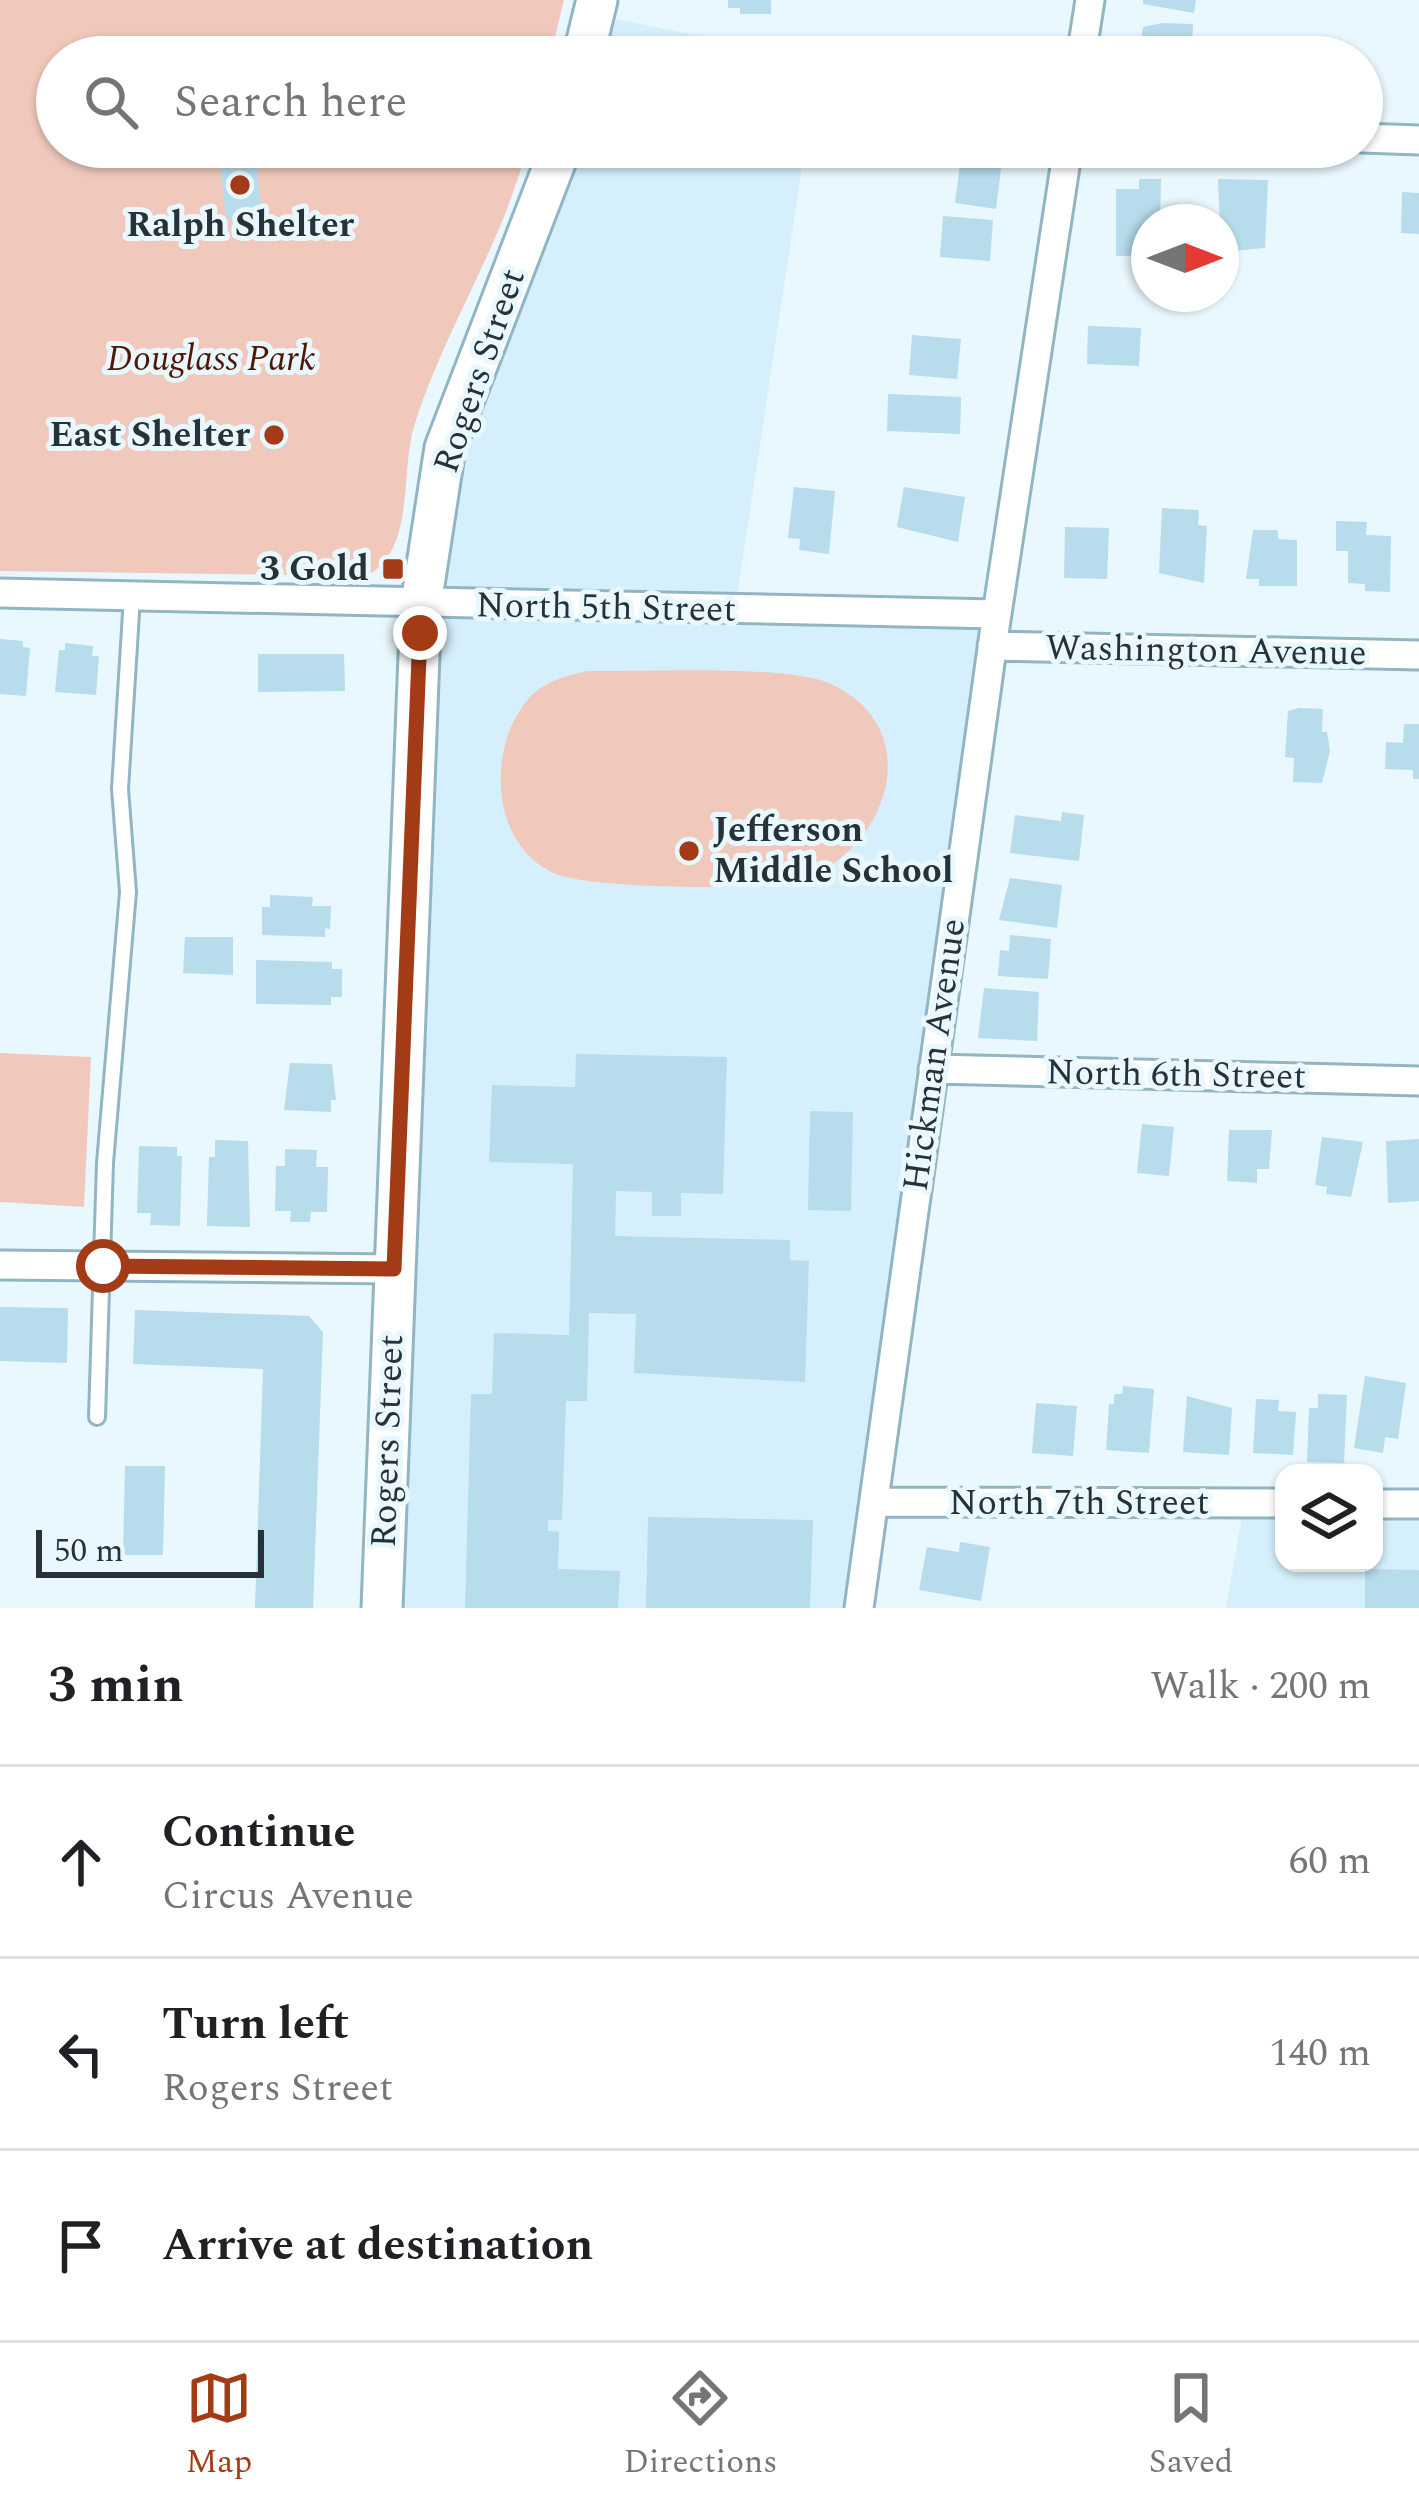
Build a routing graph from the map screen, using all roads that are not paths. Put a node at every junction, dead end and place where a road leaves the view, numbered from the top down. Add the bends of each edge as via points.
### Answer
1 (597, 0) edge
2 (1090, 0) edge
3 (588, 36) edge
4 (1084, 36) edge
5 (1383, 139) edge
6 (1419, 140) edge
7 (553, 168) edge
8 (1065, 168) edge
9 (0, 593) edge
10 (131, 597) junction
11 (422, 604) junction
12 (997, 614) junction
13 (992, 646) junction
14 (1419, 655) edge
15 (933, 1069) junction
16 (1419, 1081) edge
17 (0, 1265) edge
18 (103, 1266) junction
19 (394, 1269) junction
20 (97, 1417) dead end
21 (874, 1502) junction
22 (1275, 1503) edge
23 (1383, 1504) edge
24 (1419, 1504) edge
25 (382, 1608) edge
26 (859, 1608) edge

1 - 3 street
2 - 4 street
5 - 6 street
7 - 11 street, Rogers Street via 445,448
8 - 12 street, Hickman Avenue
9 - 10 street, North 5th Street
10 - 11 street, North 5th Street
10 - 18 lane via 120,789 128,892
11 - 12 street, North 5th Street
11 - 19 street, Rogers Street
12 - 13 street, Hickman Avenue
13 - 14 street, Washington Avenue
13 - 15 street, Hickman Avenue
15 - 16 street, North 6th Street
15 - 21 street, Hickman Avenue
17 - 18 street
18 - 19 street
18 - 20 lane
19 - 25 street, Rogers Street
21 - 22 street, North 7th Street
21 - 26 street, Hickman Avenue
23 - 24 street

